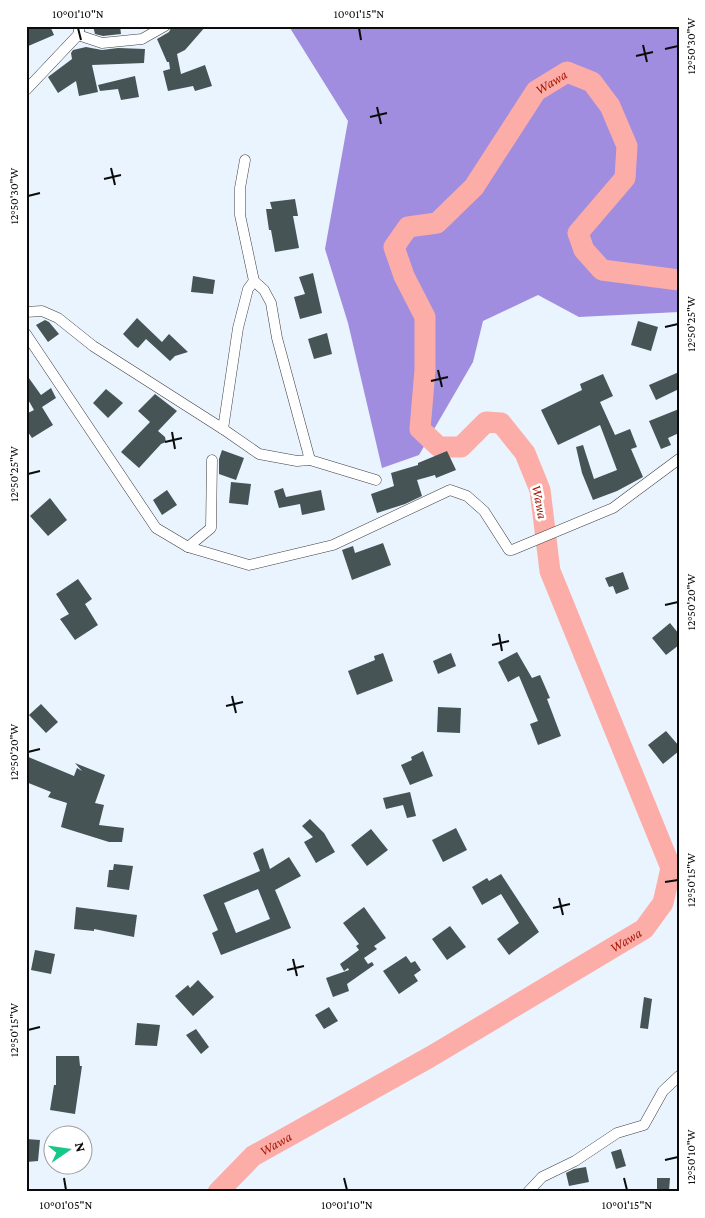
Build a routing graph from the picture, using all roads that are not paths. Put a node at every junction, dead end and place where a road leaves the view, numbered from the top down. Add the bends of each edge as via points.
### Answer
1 (165, 26) edge
2 (79, 31) edge
3 (26, 90) edge
4 (245, 160) dead end
5 (254, 281) junction
6 (26, 312) edge
7 (26, 334) edge
8 (223, 429) junction
9 (679, 459) edge
10 (212, 460) dead end
11 (310, 460) junction
12 (376, 480) dead end
13 (188, 547) junction
14 (679, 1076) edge
15 (528, 1192) edge

1 - 2 street via 142,39 102,43
2 - 3 street
4 - 5 street via 240,215
5 - 8 street via 248,289 238,328
5 - 11 street via 271,303 277,338
6 - 8 street via 42,311 58,318 93,346
7 - 13 street via 156,528
8 - 11 street via 259,454 297,461
9 - 13 street via 613,508 512,550 484,510 467,496 450,490 334,545 249,565
10 - 13 street via 211,528
11 - 12 street
14 - 15 street via 663,1091 644,1125 617,1133 575,1161 542,1177

